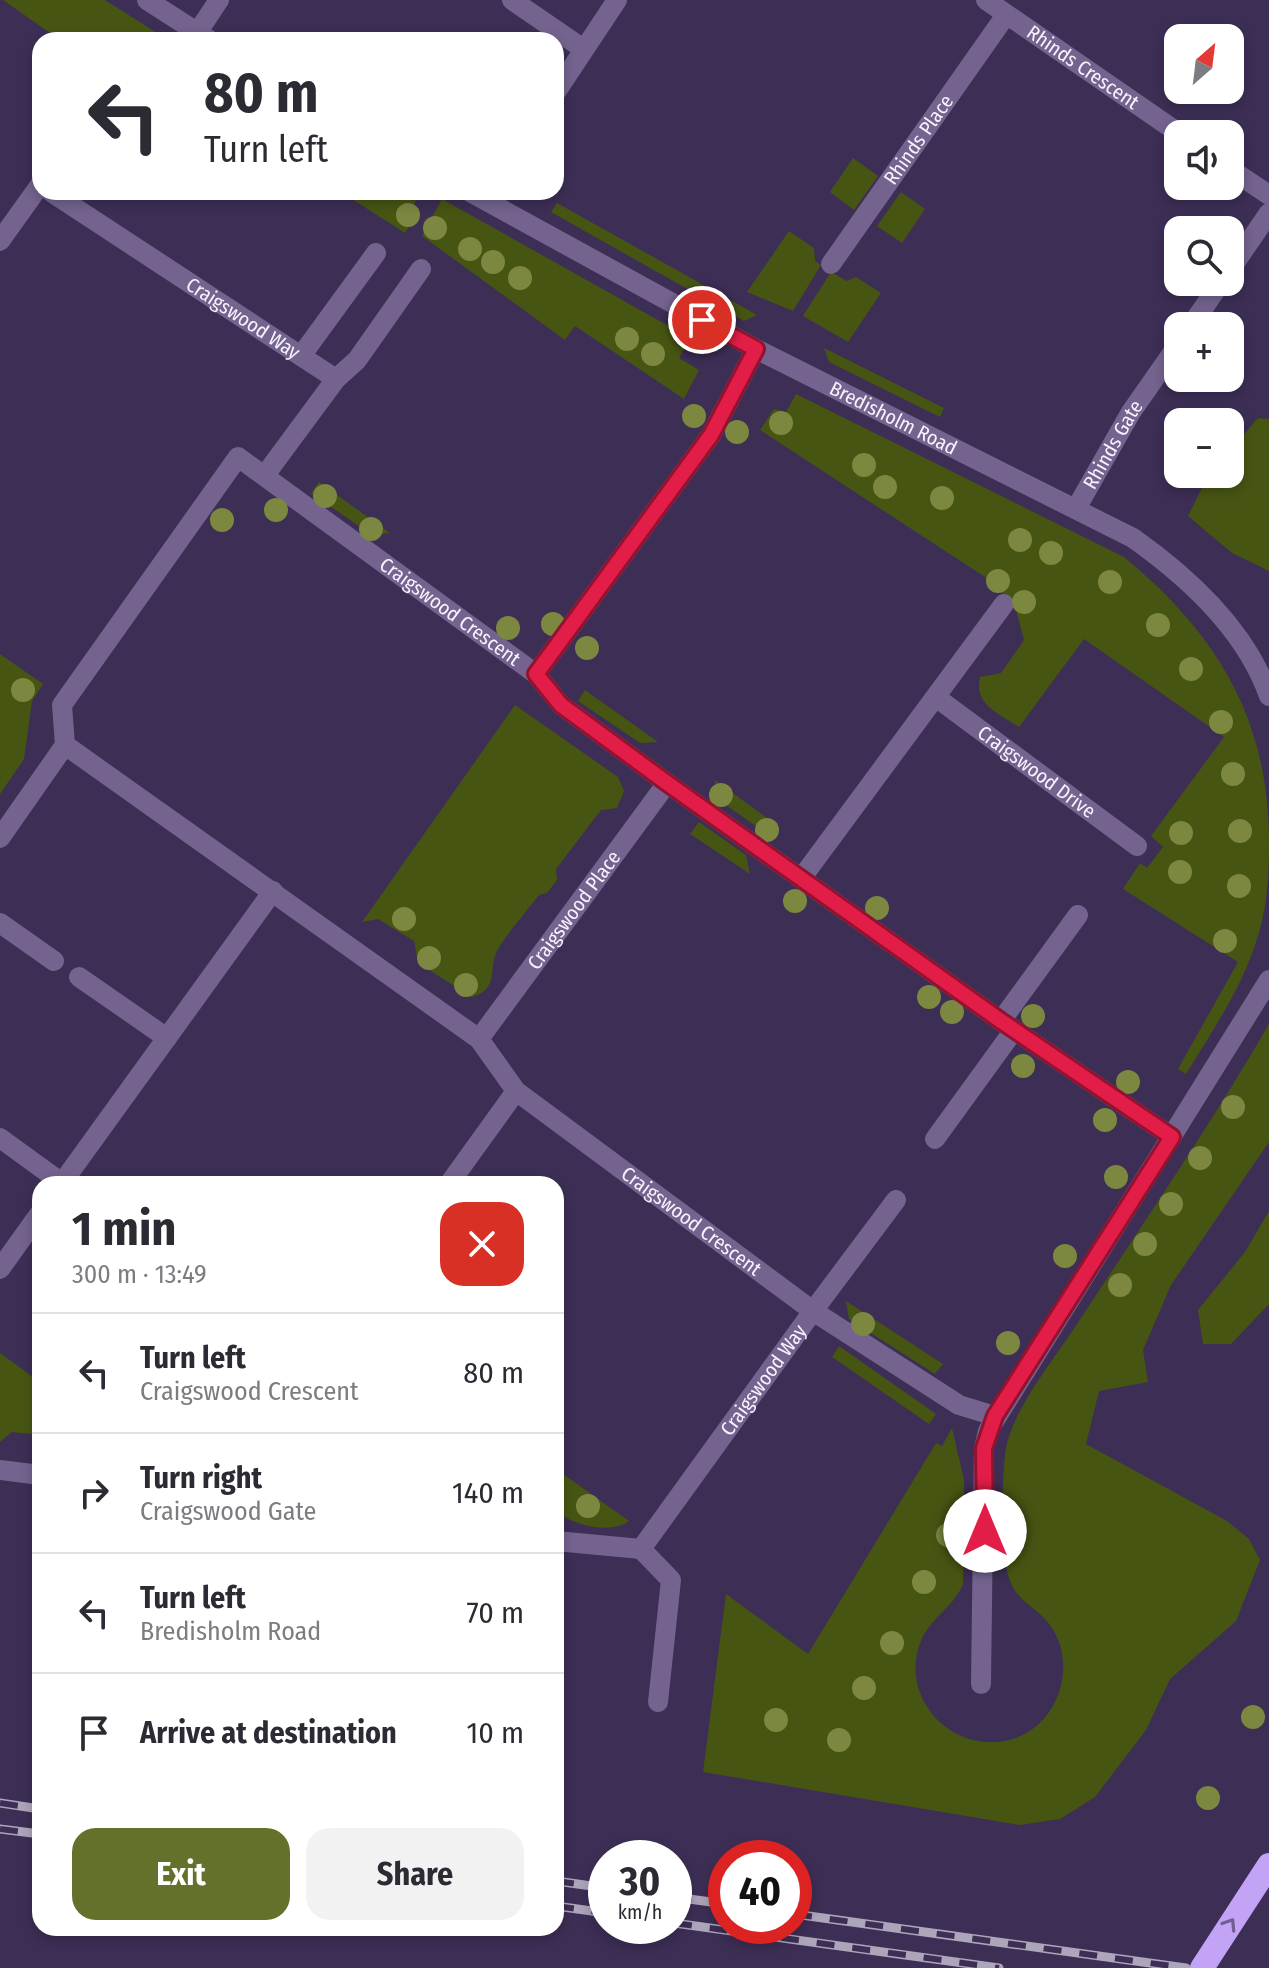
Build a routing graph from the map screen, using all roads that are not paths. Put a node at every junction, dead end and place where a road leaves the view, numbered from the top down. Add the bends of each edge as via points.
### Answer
1 (147, 0) edge
2 (219, 0) edge
3 (512, 0) edge
4 (617, 0) edge
5 (986, 0) edge
6 (1006, 15) junction
7 (197, 32) edge
8 (205, 32) edge
9 (559, 32) edge
10 (564, 36) edge
11 (582, 48) junction
12 (564, 78) edge
13 (1164, 123) edge
14 (1244, 178) edge
15 (1269, 195) edge
16 (32, 196) edge
17 (63, 200) edge
18 (496, 200) edge
19 (1269, 213) edge
20 (0, 241) edge
21 (1244, 250) edge
22 (376, 253) dead end
23 (831, 264) dead end
24 (421, 269) dead end
25 (756, 349) junction
26 (301, 356) junction
27 (1164, 365) edge
28 (336, 379) junction
29 (265, 475) junction
30 (1077, 507) junction
31 (1004, 604) dead end
32 (536, 674) junction
33 (1269, 696) edge
34 (937, 698) junction
35 (65, 745) junction
36 (667, 783) junction
37 (0, 838) edge
38 (1137, 846) dead end
39 (803, 876) junction
40 (273, 891) junction
41 (1078, 915) dead end
42 (0, 923) edge
43 (54, 961) dead end
44 (79, 977) dead end
45 (1269, 980) edge
46 (1008, 1025) junction
47 (167, 1038) junction
48 (479, 1039) junction
49 (516, 1091) junction
50 (1172, 1137) junction
51 (0, 1138) edge
52 (935, 1139) dead end
53 (51, 1176) edge
54 (68, 1176) edge
55 (455, 1176) edge
56 (896, 1200) dead end
57 (32, 1224) edge
58 (0, 1269) edge
59 (813, 1311) junction
60 (995, 1416) junction
61 (0, 1470) edge
62 (32, 1474) edge
63 (564, 1542) edge
64 (641, 1549) junction
65 (981, 1684) dead end
66 (658, 1702) dead end
67 (1264, 1873) edge
68 (1202, 1968) edge

1 - 7 street
2 - 8 street
3 - 9 street
4 - 11 street
5 - 6 street, Rhinds Crescent
6 - 13 street, Rhinds Crescent
6 - 23 street, Rhinds Place
10 - 11 street
11 - 12 street
14 - 15 street
16 - 20 street
17 - 26 street, Craigswood Way
18 - 25 street, Bredisholm Road
19 - 21 street
22 - 26 street
24 - 28 street via 357,360
25 - 30 street, Bredisholm Road
25 - 32 street via 711,435
26 - 28 street, Craigswood Way
27 - 30 street, Rhinds Gate
28 - 29 street
29 - 32 street, Craigswood Crescent
29 - 35 street, Craigswood Crescent via 238,457 62,705
30 - 33 street, Bredisholm Road via 1174,567 1237,638
31 - 34 street
32 - 36 street, Craigswood Crescent via 561,705
34 - 38 street, Craigswood Drive
34 - 39 street
35 - 37 street
35 - 40 street, Craigswood Crescent
36 - 39 street, Craigswood Crescent
36 - 48 street, Craigswood Place
39 - 46 street, Craigswood Crescent
40 - 47 street
40 - 48 street, Craigswood Crescent
41 - 46 street
42 - 43 street
44 - 47 street
45 - 50 street
46 - 50 street, Craigswood Crescent
46 - 52 street
47 - 54 street
48 - 49 street, Craigswood Crescent
49 - 55 street
49 - 59 street, Craigswood Crescent
50 - 60 street
51 - 53 street
56 - 59 street
57 - 58 street
59 - 60 street, Craigswood Way via 959,1405
59 - 64 street, Craigswood Way
60 - 65 street via 984,1448
61 - 62 street
63 - 64 street
64 - 66 street via 671,1580
68 -> 67 highway

